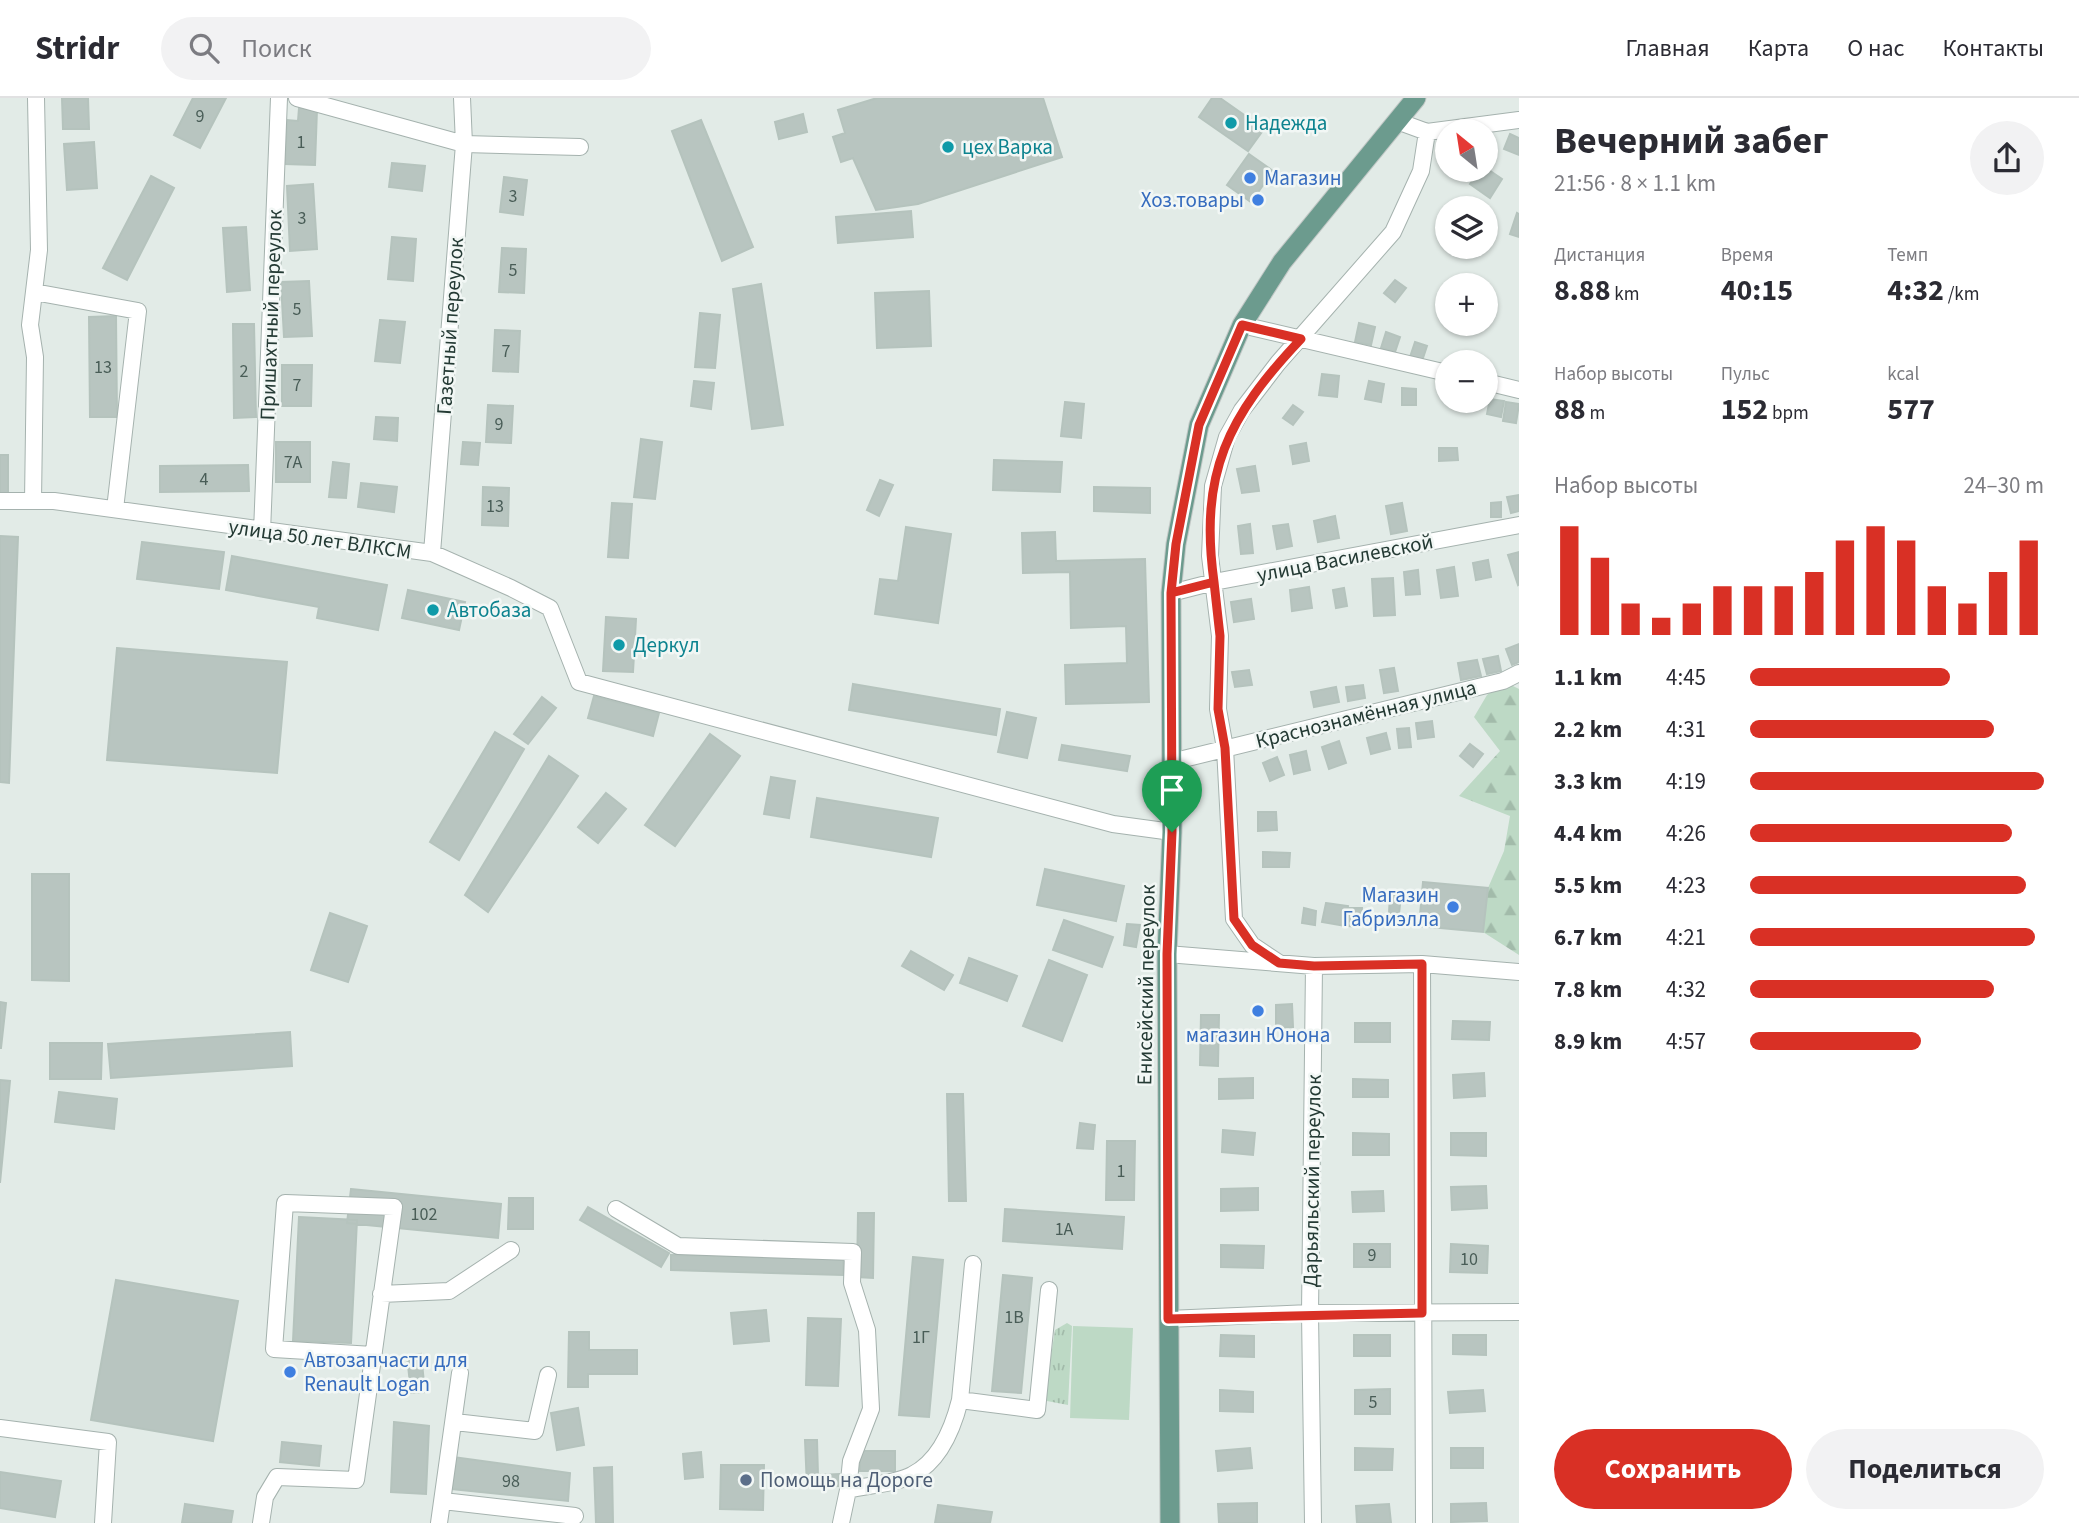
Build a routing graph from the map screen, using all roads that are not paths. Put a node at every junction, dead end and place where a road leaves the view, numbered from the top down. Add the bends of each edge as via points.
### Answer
1 (36, 98) edge
2 (279, 98) edge
3 (297, 98) edge
4 (462, 98) edge
5 (1416, 98) edge
6 (1519, 120) edge
7 (1398, 121) junction
8 (1427, 132) junction
9 (464, 144) junction
10 (580, 147) dead end
11 (34, 292) junction
12 (1242, 325) junction
13 (1301, 339) junction
14 (1435, 370) edge
15 (1498, 385) edge
16 (1519, 390) edge
17 (0, 501) edge
18 (33, 501) junction
19 (115, 509) junction
20 (1519, 525) edge
21 (262, 532) junction
22 (432, 553) junction
23 (1214, 582) junction
24 (1171, 593) junction
25 (1519, 673) edge
26 (1225, 748) junction
27 (1171, 762) junction
28 (1172, 832) junction
29 (1167, 954) junction
30 (1279, 963) junction
31 (1422, 964) junction
32 (1314, 966) junction
33 (1519, 972) edge
34 (616, 1209) dead end
35 (511, 1250) dead end
36 (973, 1264) dead end
37 (1049, 1290) dead end
38 (382, 1294) junction
39 (1519, 1312) edge
40 (1310, 1313) junction
41 (1422, 1313) junction
42 (1168, 1319) junction
43 (373, 1355) junction
44 (460, 1373) dead end
45 (548, 1375) dead end
46 (960, 1400) junction
47 (455, 1422) junction
48 (0, 1428) edge
49 (848, 1490) junction
50 (443, 1501) junction
51 (575, 1516) dead end
52 (103, 1523) edge
53 (261, 1523) edge
54 (439, 1523) edge
55 (841, 1523) edge
56 (1170, 1523) edge
57 (1313, 1523) edge
58 (1424, 1523) edge

1 - 11 street via 39,250
2 - 21 street, Пришахтный переулок
3 - 9 street
4 - 9 street, Газетный переулок
5 - 7 main road, Енисейский переулок
6 - 8 street
7 - 8 street
7 - 12 main road, Енисейский переулок via 1282,262
8 - 13 street via 1421,171 1402,218
9 - 10 street
9 - 22 street, Газетный переулок
11 - 18 street via 30,326 35,357
11 - 19 street via 138,311
12 - 13 street
12 - 24 main road, Енисейский переулок via 1199,425
13 - 14 street
13 - 23 street via 1242,410 1227,436 1213,486
15 - 16 street
17 - 18 street, улица 50 лет ВЛКСМ
18 - 19 street, улица 50 лет ВЛКСМ
19 - 21 street, улица 50 лет ВЛКСМ
20 - 23 street, улица Василевской
21 - 22 street, улица 50 лет ВЛКСМ
22 - 28 street, улица 50 лет ВЛКСМ via 550,608 579,682 1112,824
23 - 24 street, улица Василевской
23 - 26 street via 1220,636 1218,709
24 - 27 main road, Енисейский переулок
25 - 26 street, Краснознамённая улица via 1503,681
26 - 27 street, Краснознамённая улица
26 - 30 street via 1234,919 1252,945
27 - 28 main road, Енисейский переулок
28 - 29 main road, Енисейский переулок
29 - 30 street
29 - 42 main road, Енисейский переулок
30 - 32 street
31 - 32 street
31 - 33 street
31 - 41 street
32 - 40 street, Дарьяльский переулок
34 - 49 street via 678,1246 853,1252 852,1283 867,1331 871,1409 851,1461
35 - 38 street via 449,1291
36 - 46 street
37 - 46 street via 1037,1410
38 - 43 street
38 - 43 street via 394,1207 285,1203 274,1349
39 - 41 street
40 - 41 street
40 - 42 street
40 - 57 street, Дарьяльский переулок
41 - 58 street
42 - 56 main road, Енисейский переулок
43 - 53 street via 356,1480 277,1477 265,1497
44 - 47 street
45 - 47 street via 535,1432
46 - 49 street via 954,1424 938,1452 911,1476
47 - 50 street
48 - 52 street via 108,1442
49 - 55 street
50 - 51 street
50 - 54 street

